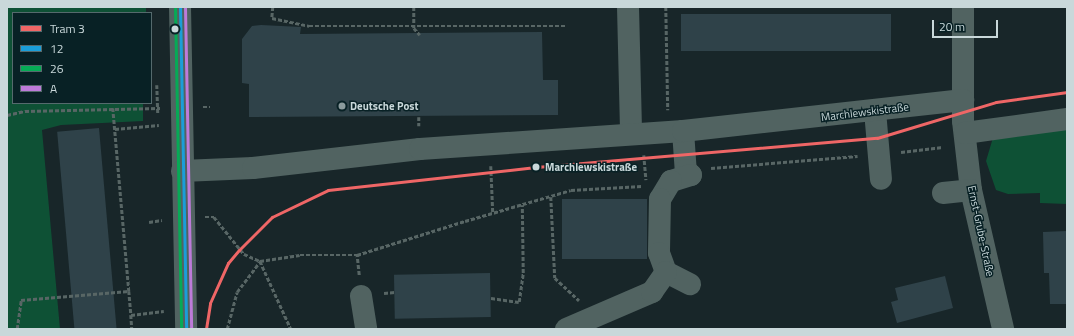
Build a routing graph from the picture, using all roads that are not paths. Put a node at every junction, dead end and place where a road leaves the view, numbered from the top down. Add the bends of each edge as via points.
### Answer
1 (180, 7) edge
2 (628, 7) edge
3 (963, 7) edge
4 (963, 100) junction
5 (875, 110) junction
6 (1067, 119) edge
7 (675, 124) junction
8 (636, 133) junction
9 (964, 133) junction
10 (182, 171) junction
11 (881, 179) dead end
12 (972, 190) junction
13 (943, 193) dead end
14 (666, 272) junction
15 (690, 284) dead end
16 (362, 296) road end
17 (185, 319) edge
18 (366, 329) edge
19 (566, 329) edge
20 (1003, 329) edge

1 - 10 street
2 - 8 street
3 - 4 street
4 - 5 street, Marchlewskistraße
4 - 9 street
5 - 7 street, Marchlewskistraße
5 - 11 street
6 - 9 street
7 - 8 street, Marchlewskistraße
7 - 14 street via 686,170 691,175 671,181 660,199 659,253
8 - 10 street, Marchlewskistraße via 490,143 253,168
9 - 12 street, Ernst-Grube-Straße
10 - 17 street
12 - 13 street
12 - 20 street, Ernst-Grube-Straße
14 - 15 street
14 - 19 street via 652,292 597,318
16 - 18 street

